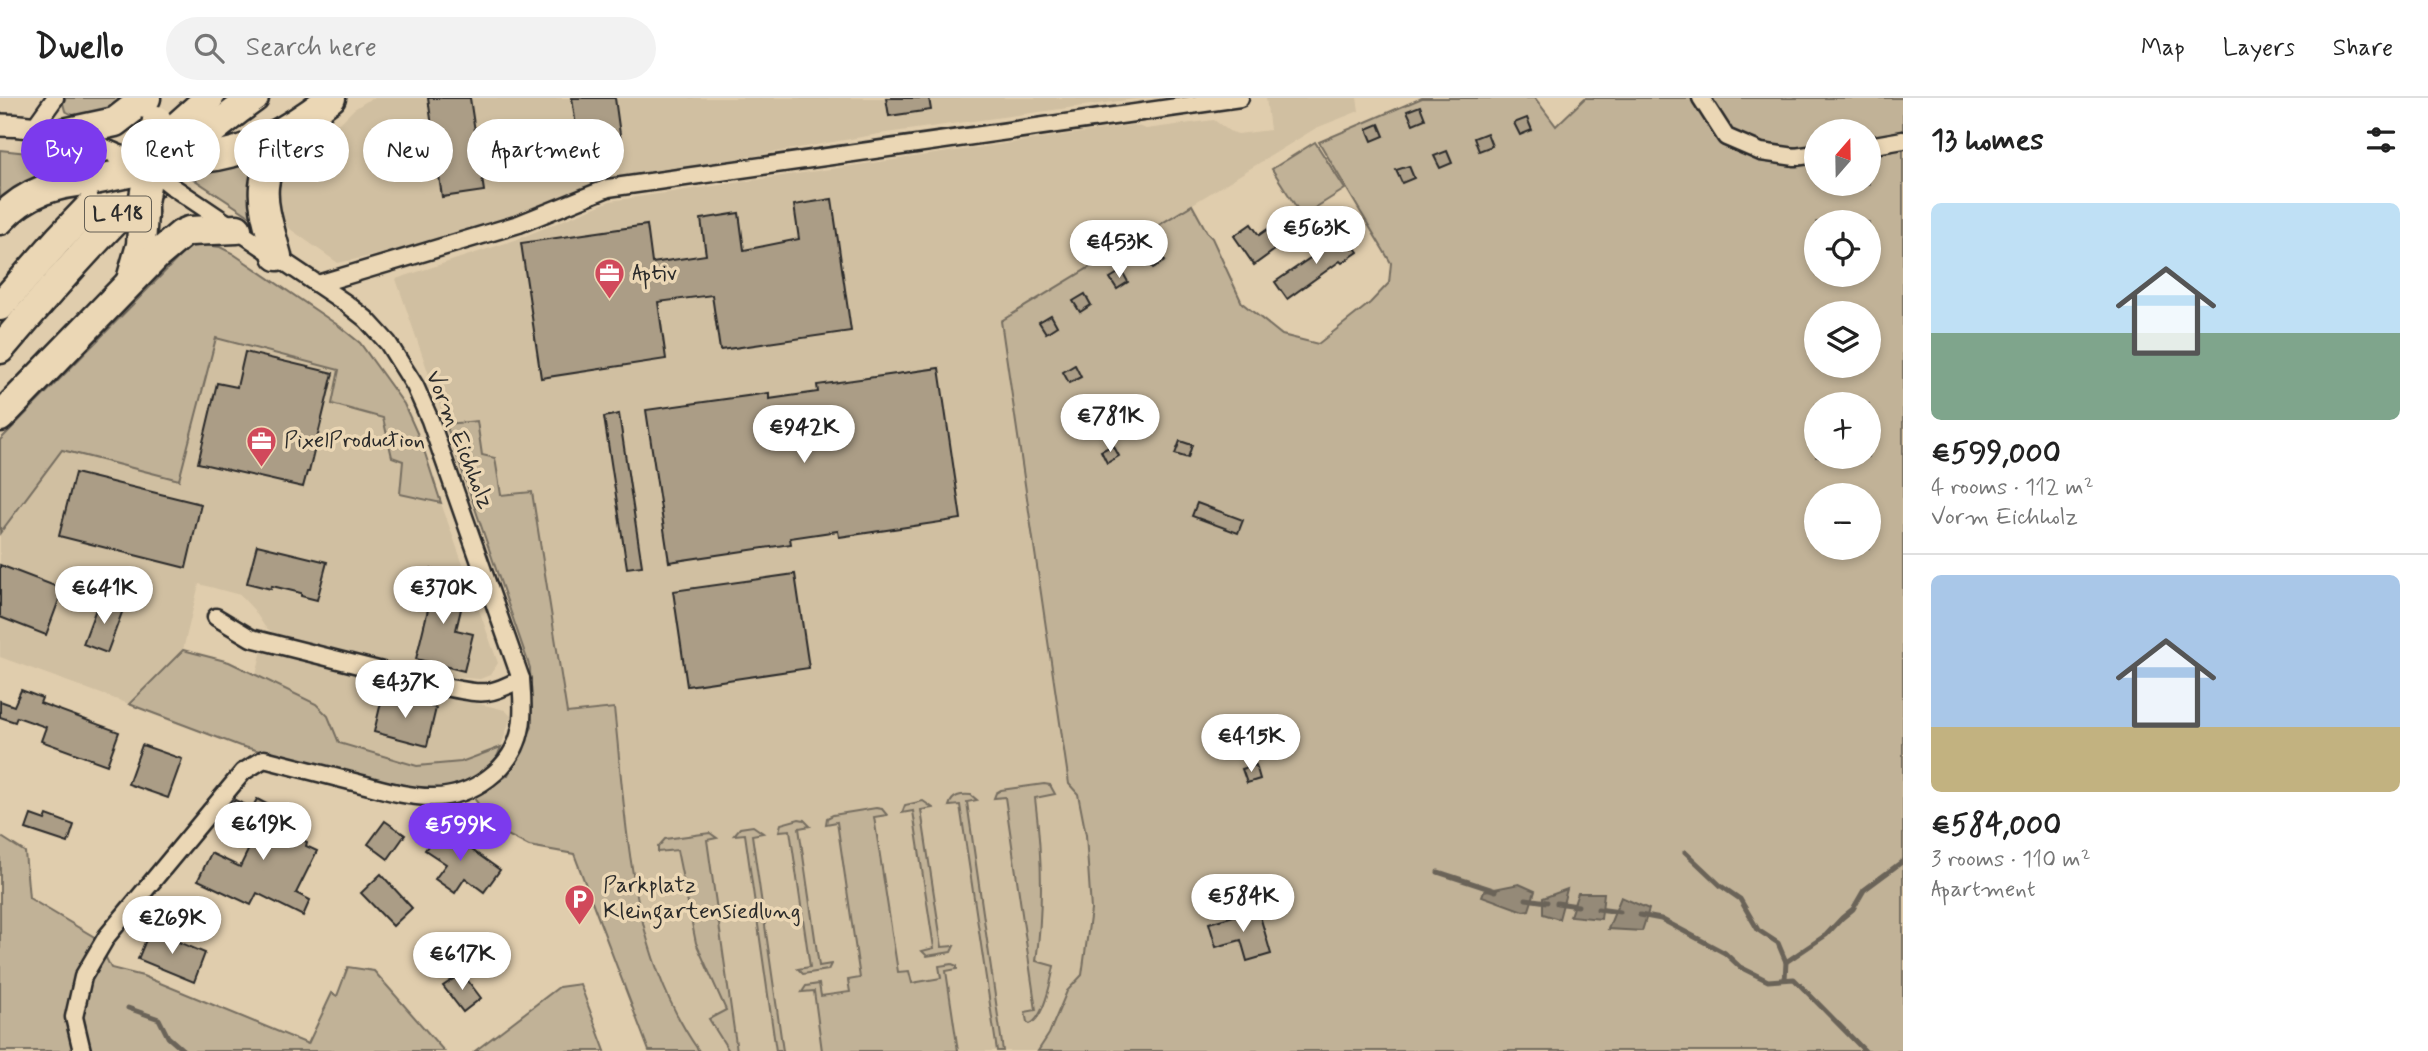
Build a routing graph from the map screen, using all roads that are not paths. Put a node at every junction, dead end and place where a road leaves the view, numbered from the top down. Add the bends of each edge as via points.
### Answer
1 (55, 98) edge
2 (209, 98) edge
3 (254, 98) edge
4 (331, 98) edge
5 (1240, 98) edge
6 (1701, 98) edge
7 (155, 105) edge
8 (39, 119) edge
9 (302, 119) edge
10 (107, 124) edge
11 (0, 125) edge
12 (21, 126) edge
13 (1903, 140) edge
14 (1881, 144) edge
15 (1804, 156) edge
16 (121, 175) edge
17 (147, 182) edge
18 (167, 182) edge
19 (263, 182) edge
20 (0, 220) edge
21 (237, 229) junction
22 (277, 256) junction
23 (131, 283) junction
24 (318, 284) junction
25 (0, 306) edge
26 (0, 349) edge
27 (0, 418) edge
28 (216, 617) dead end
29 (521, 679) junction
30 (82, 1051) edge

1 - 8 street
2 - 25 highway, L 418 via 106,190
3 - 26 highway, L 418 via 124,208
4 - 9 highway
5 - 24 street via 608,188 519,224
6 - 15 street via 1726,137 1761,152
7 - 10 highway
11 - 12 main road, L 418
13 - 14 street
16 - 20 highway, bridge via 35,192
17 - 23 highway, bridge via 141,245
18 - 21 street, Vorm Eichholz, bridge
19 - 22 highway via 264,207
21 - 22 street, Vorm Eichholz
21 - 23 highway via 181,234
22 - 24 street, Vorm Eichholz
23 - 27 highway
24 - 29 street, Vorm Eichholz via 366,319 415,386
28 - 29 street via 251,638 450,688 496,692
29 - 30 street, Vorm Eichholz via 521,729 511,754 494,775 453,796 406,796 264,759 243,772 107,936 83,977 74,1017

